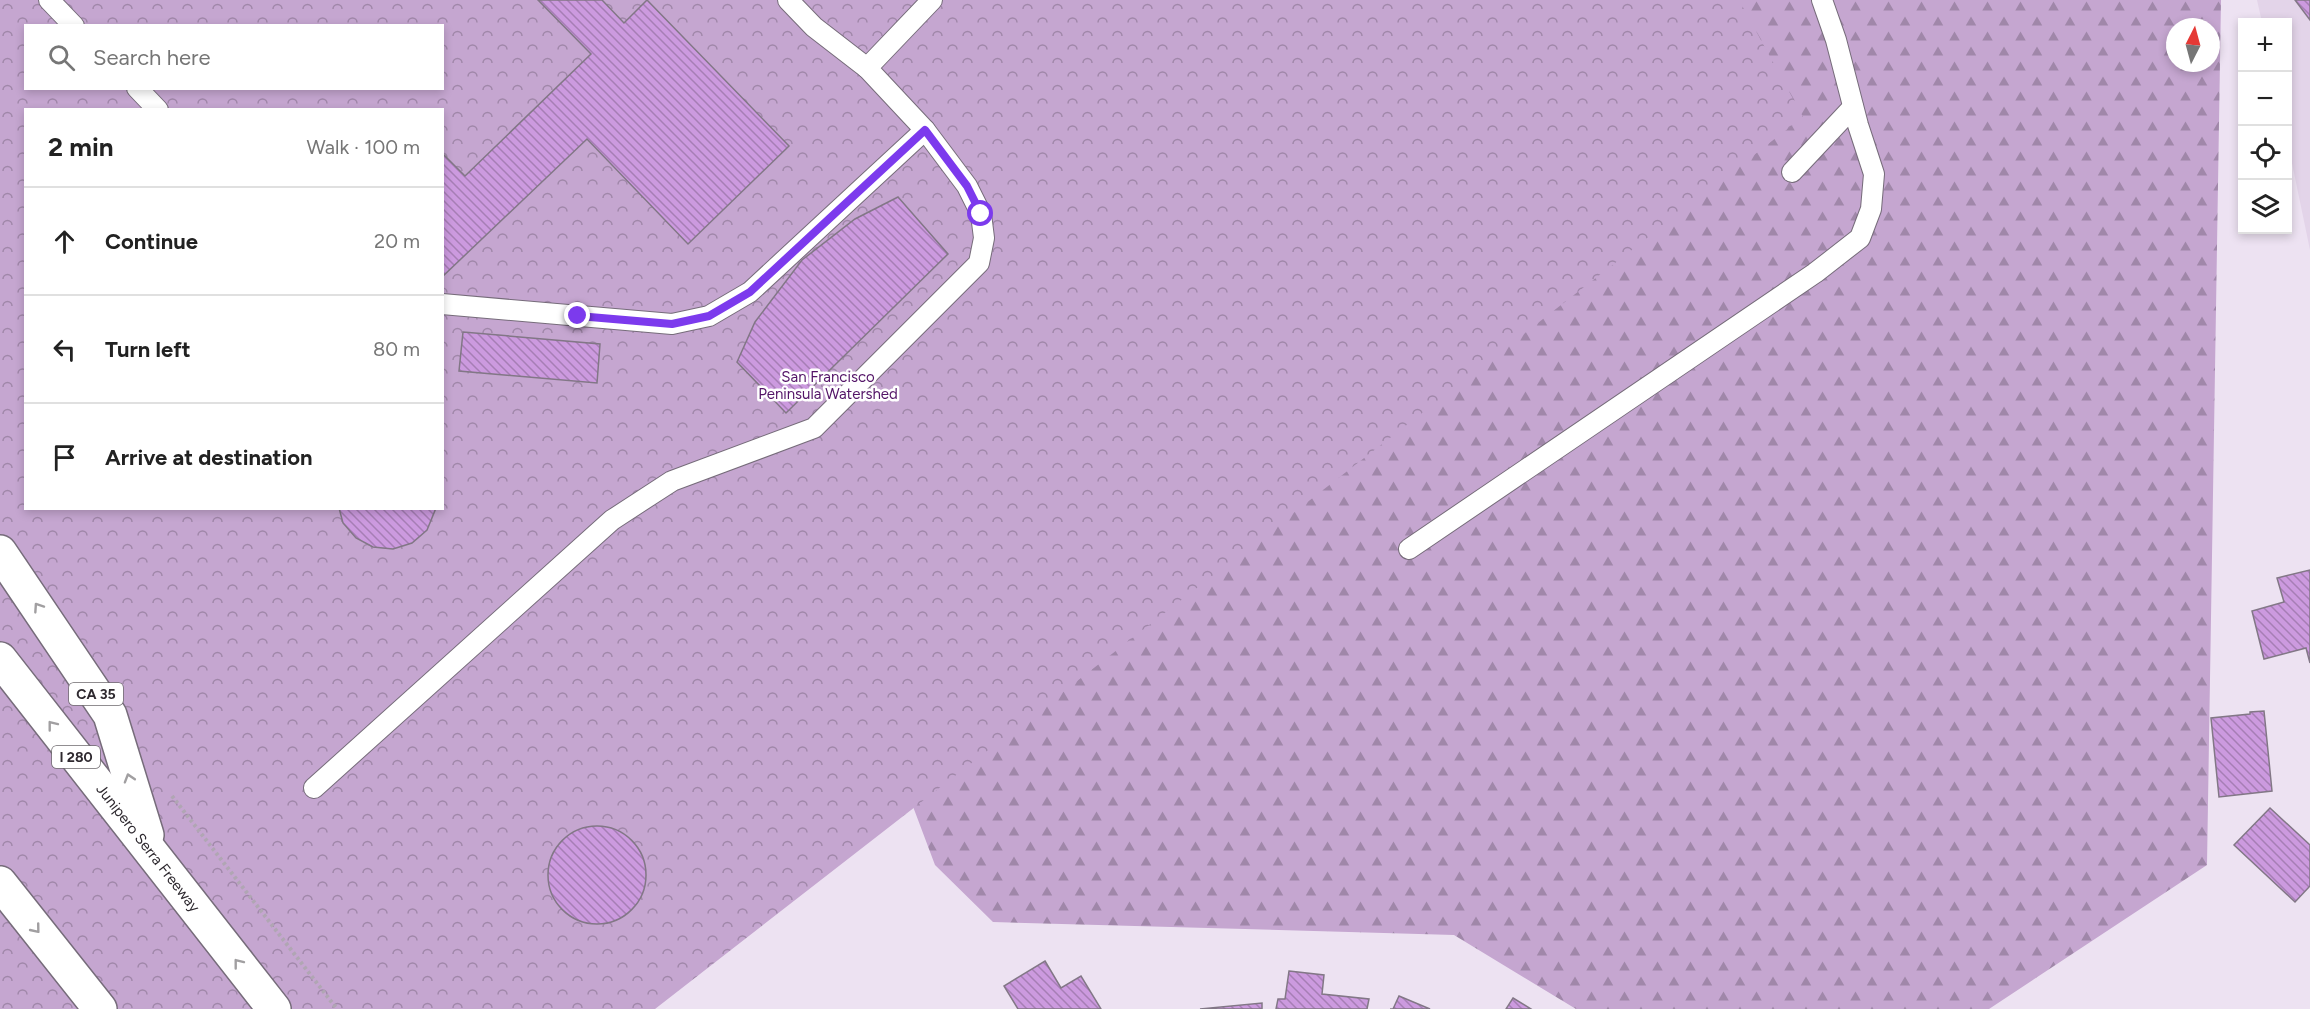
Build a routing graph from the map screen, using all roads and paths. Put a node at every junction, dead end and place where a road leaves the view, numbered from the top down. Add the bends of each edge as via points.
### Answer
1 (49, 0) edge
2 (788, 0) edge
3 (932, 0) edge
4 (1822, 0) edge
5 (72, 24) edge
6 (867, 68) junction
7 (139, 90) edge
8 (1853, 106) junction
9 (156, 108) edge
10 (925, 130) junction
11 (1792, 172) dead end
12 (444, 304) edge
13 (1409, 549) dead end
14 (0, 552) edge
15 (0, 659) edge
16 (314, 788) dead end
17 (167, 790) dead end
18 (152, 854) junction
19 (0, 884) edge
20 (100, 1009) edge
21 (274, 1009) edge
22 (337, 1009) edge

1 - 5 lane
2 - 6 lane via 814,27
3 - 6 lane
4 - 8 lane
6 - 10 lane
7 - 9 lane
8 - 11 lane
8 - 13 lane via 1874,174 1871,209 1860,238 1815,273
10 - 12 lane via 750,292 709,316 672,324
10 - 16 lane via 967,186 981,214 984,238 979,263 814,428 672,481 612,520
18 -> 14 highway, CA 35 via 110,715
18 -> 15 highway, Junipero Serra Freeway / I 280
17 - 22 path
21 -> 18 highway, Junipero Serra Freeway / I 280
19 -> 20 highway

